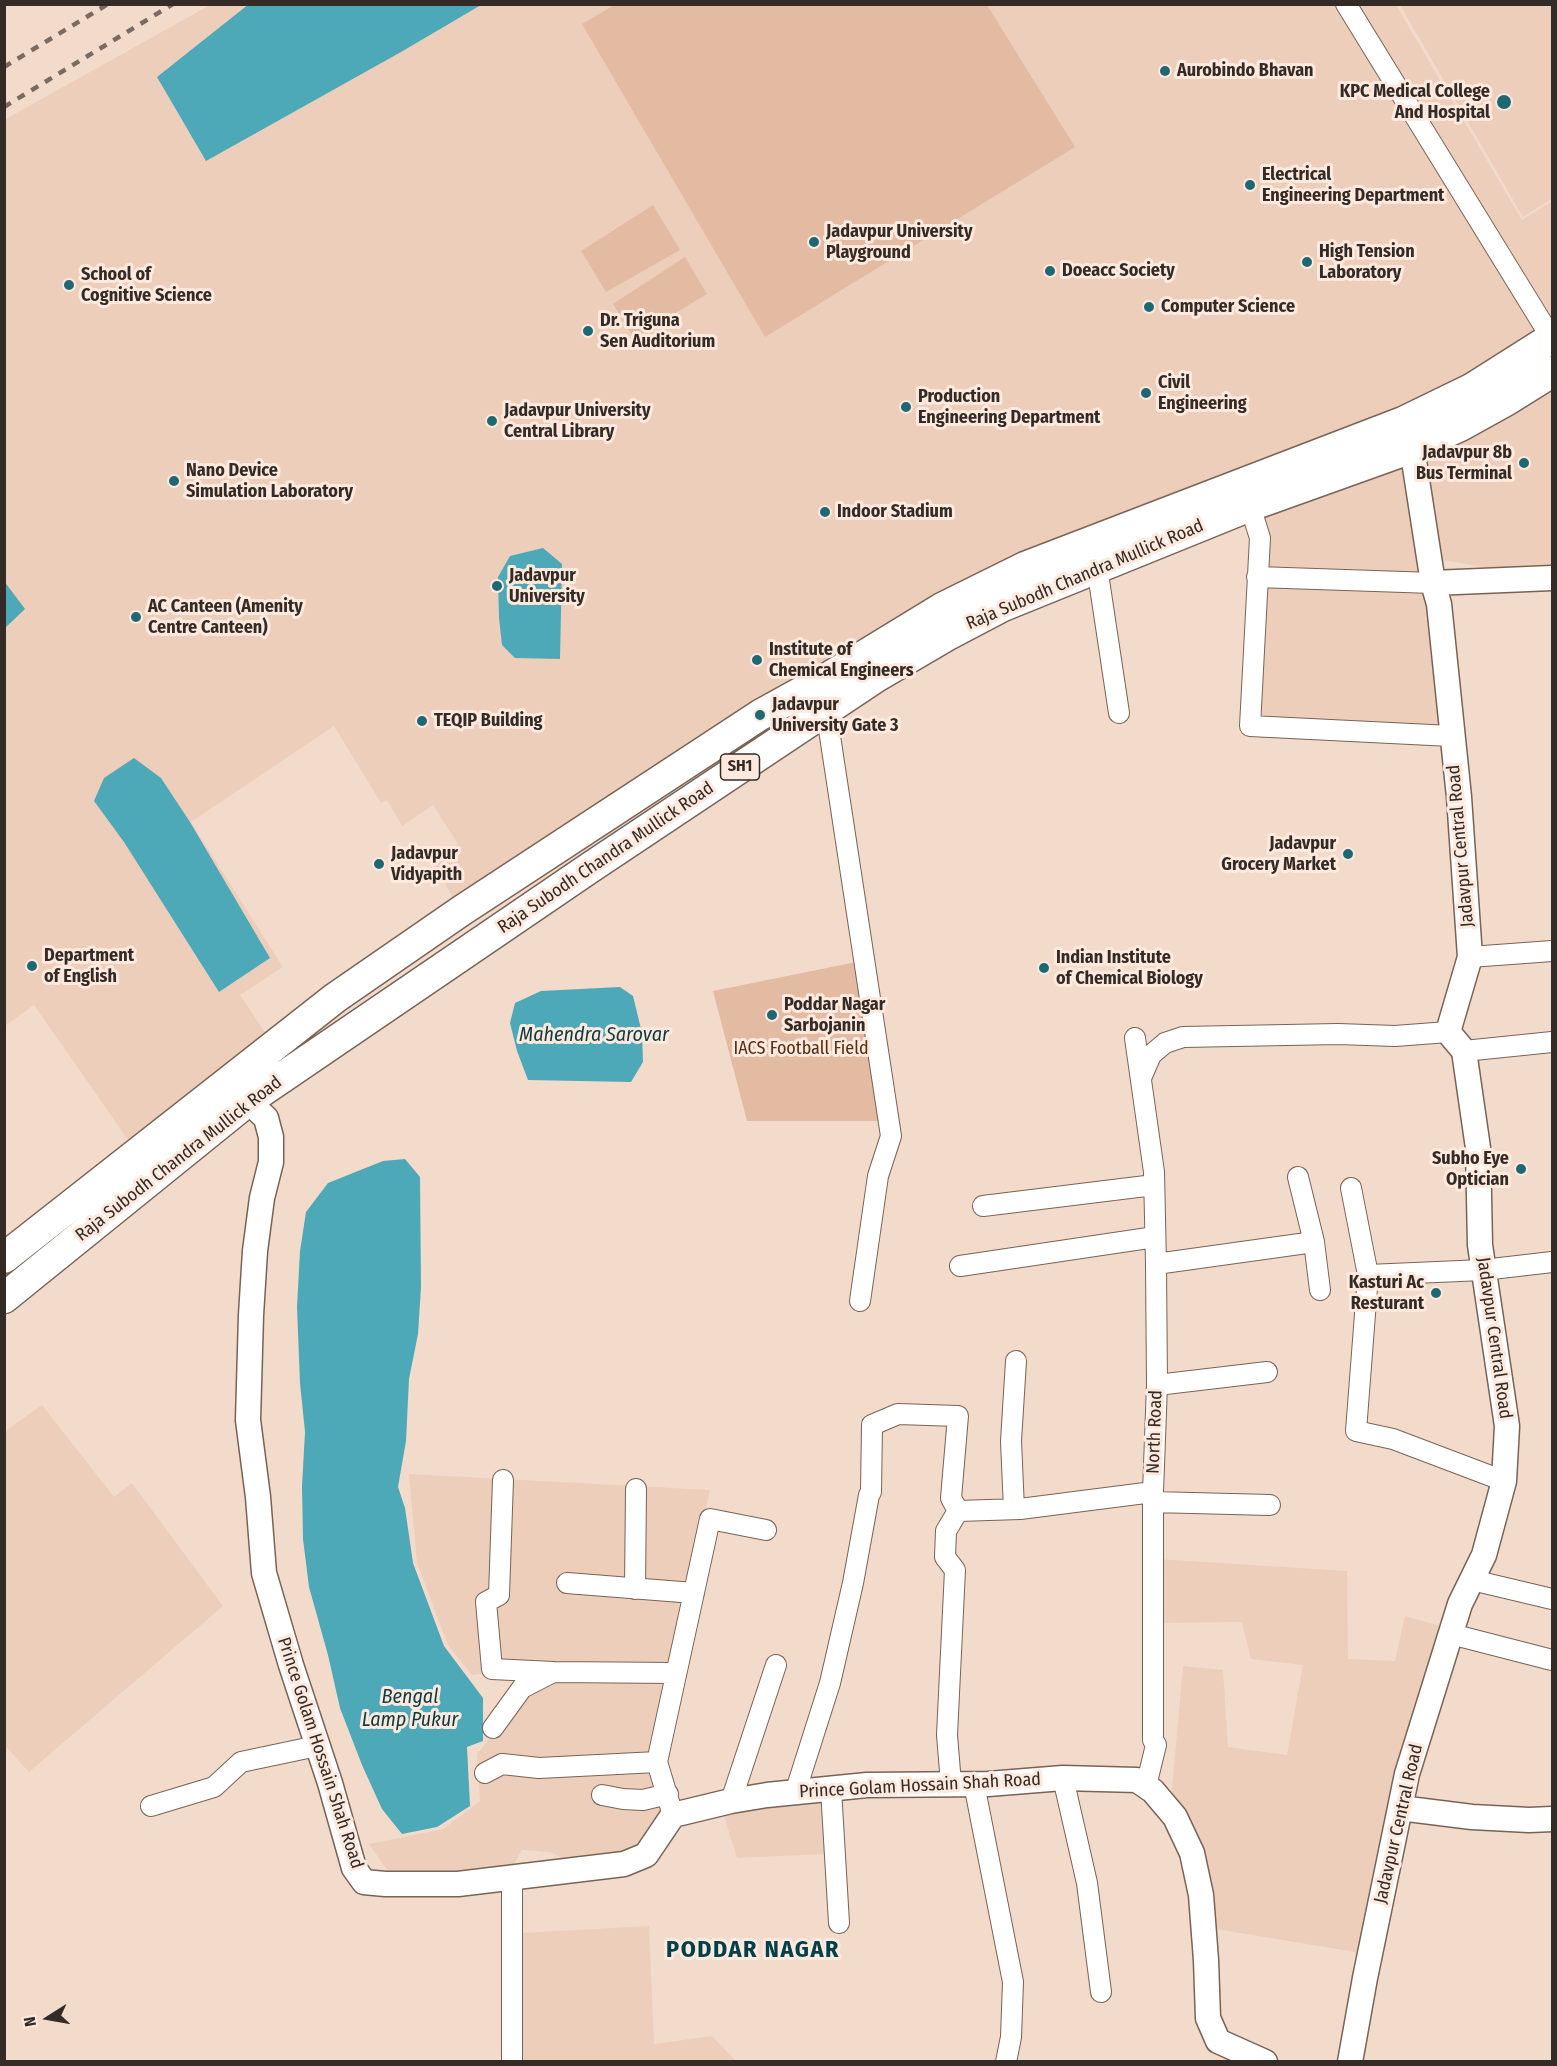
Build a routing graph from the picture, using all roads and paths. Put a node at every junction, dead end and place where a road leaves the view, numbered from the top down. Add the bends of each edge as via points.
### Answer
1 (1346, 4) edge
2 (1552, 338) edge
3 (1552, 372) edge
4 (1414, 432) junction
5 (1250, 506) junction
6 (1092, 555) junction
7 (1257, 577) junction
8 (1552, 578) edge
9 (1439, 590) junction
10 (826, 710) junction
11 (1119, 713) dead end
12 (1451, 736) junction
13 (1552, 951) edge
14 (1470, 957) junction
15 (1448, 1032) junction
16 (1135, 1038) dead end
17 (1552, 1042) edge
18 (1464, 1051) junction
19 (1141, 1078) junction
20 (238, 1092) junction
21 (1298, 1177) dead end
22 (1154, 1185) junction
23 (1351, 1188) dead end
24 (983, 1206) dead end
25 (1155, 1237) junction
26 (1314, 1242) junction
27 (4, 1258) edge
28 (1552, 1262) edge
29 (1156, 1264) junction
30 (960, 1266) dead end
31 (1484, 1269) junction
32 (1368, 1275) junction
33 (1320, 1290) dead end
34 (4, 1298) edge
35 (860, 1302) dead end
36 (1016, 1361) dead end
37 (1268, 1372) dead end
38 (1156, 1385) junction
39 (503, 1480) dead end
40 (1504, 1481) junction
41 (636, 1489) dead end
42 (1153, 1497) junction
43 (1270, 1505) dead end
44 (1014, 1509) junction
45 (958, 1511) junction
46 (766, 1530) dead end
47 (1472, 1580) junction
48 (567, 1583) dead end
49 (635, 1589) junction
50 (694, 1593) junction
51 (1552, 1599) edge
52 (1451, 1634) junction
53 (1552, 1660) edge
54 (776, 1665) dead end
55 (553, 1672) junction
56 (676, 1673) junction
57 (493, 1728) dead end
58 (317, 1746) junction
59 (657, 1762) junction
60 (485, 1773) dead end
61 (1063, 1778) junction
62 (962, 1784) junction
63 (1146, 1786) junction
64 (831, 1789) junction
65 (795, 1793) junction
66 (602, 1795) dead end
67 (731, 1801) junction
68 (670, 1805) junction
69 (151, 1806) dead end
70 (1400, 1808) junction
71 (1552, 1819) edge
72 (512, 1879) junction
73 (839, 1923) dead end
74 (1101, 1992) dead end
75 (1255, 2059) edge
76 (512, 2061) edge
77 (1006, 2061) edge
78 (1350, 2061) edge

1 - 2 street
2 - 4 main road, Raja Subodh Chandra Mullick Road / SH1 via 1473,388
3 - 4 main road, Raja Subodh Chandra Mullick Road / SH1 via 1460,426
4 - 5 main road, Raja Subodh Chandra Mullick Road / SH1
4 - 6 main road, Raja Subodh Chandra Mullick Road / SH1
4 - 9 street, Jadavpur Central Road
5 - 6 main road, Raja Subodh Chandra Mullick Road / SH1
5 - 7 street via 1260,538
6 - 10 main road, Raja Subodh Chandra Mullick Road / SH1 via 946,636
6 - 11 street
6 - 20 main road, Raja Subodh Chandra Mullick Road / SH1 via 1025,567 942,608 760,715 345,992
7 - 9 street
7 - 12 street via 1250,726
8 - 9 street
9 - 12 street, Jadavpur Central Road
10 - 20 main road, Raja Subodh Chandra Mullick Road / SH1
10 - 35 street via 891,1136 878,1176
12 - 14 street, Jadavpur Central Road
13 - 14 street
14 - 15 street, Jadavpur Central Road
15 - 18 street
15 - 19 street via 1183,1037 1165,1043 1151,1055
16 - 19 street, North Road
17 - 18 street
18 - 31 street, Jadavpur Central Road via 1478,1148
19 - 22 street, North Road
20 - 27 main road, Raja Subodh Chandra Mullick Road / SH1
20 - 34 main road, Raja Subodh Chandra Mullick Road / SH1
20 - 58 street, Prince Golam Hossain Shah Road via 266,1118 271,1137 271,1162 255,1251 248,1420 264,1573
21 - 26 street
22 - 24 street
22 - 25 street, North Road
23 - 32 street
25 - 29 street, North Road
25 - 30 street
26 - 29 street
26 - 33 street
28 - 31 street
29 - 38 street, North Road
31 - 32 street
31 - 40 street, Jadavpur Central Road via 1507,1426
32 - 40 street via 1356,1431 1394,1439
36 - 44 street via 1011,1441
37 - 38 street
38 - 42 street, North Road
39 - 55 street via 500,1595 486,1602 492,1670
40 - 47 street, Jadavpur Central Road via 1484,1555
41 - 49 street
42 - 43 street
42 - 44 street
42 - 63 street, North Road via 1156,1745
44 - 45 street
45 - 62 street via 946,1531 945,1557 955,1570 947,1736
45 - 65 street via 951,1498 958,1416 898,1414 872,1425 871,1492 853,1582 830,1683
46 - 50 street via 710,1519
47 - 51 street
47 - 52 street, Jadavpur Central Road
48 - 49 street
49 - 50 street
50 - 56 street
52 - 53 street
52 - 70 street, Jadavpur Central Road
54 - 67 street
55 - 56 street
55 - 57 street via 522,1688
56 - 59 street
58 - 69 street via 241,1762 214,1786
58 - 72 street, Prince Golam Hossain Shah Road via 354,1868 364,1882 458,1884
59 - 60 street via 539,1768 502,1764
59 - 68 street
61 - 62 street, Prince Golam Hossain Shah Road
61 - 63 street, Prince Golam Hossain Shah Road via 1137,1780
61 - 74 street via 1087,1883
62 - 64 street, Prince Golam Hossain Shah Road
62 - 77 street via 1013,1982
63 - 75 street via 1175,1817 1192,1853 1201,1894 1208,2018 1218,2041
64 - 65 street, Prince Golam Hossain Shah Road
64 - 73 street
65 - 67 street, Prince Golam Hossain Shah Road
66 - 68 street
67 - 68 street, Prince Golam Hossain Shah Road
68 - 72 street, Prince Golam Hossain Shah Road via 646,1855 624,1864
70 - 71 street via 1472,1817
70 - 78 street, Jadavpur Central Road
72 - 76 street

